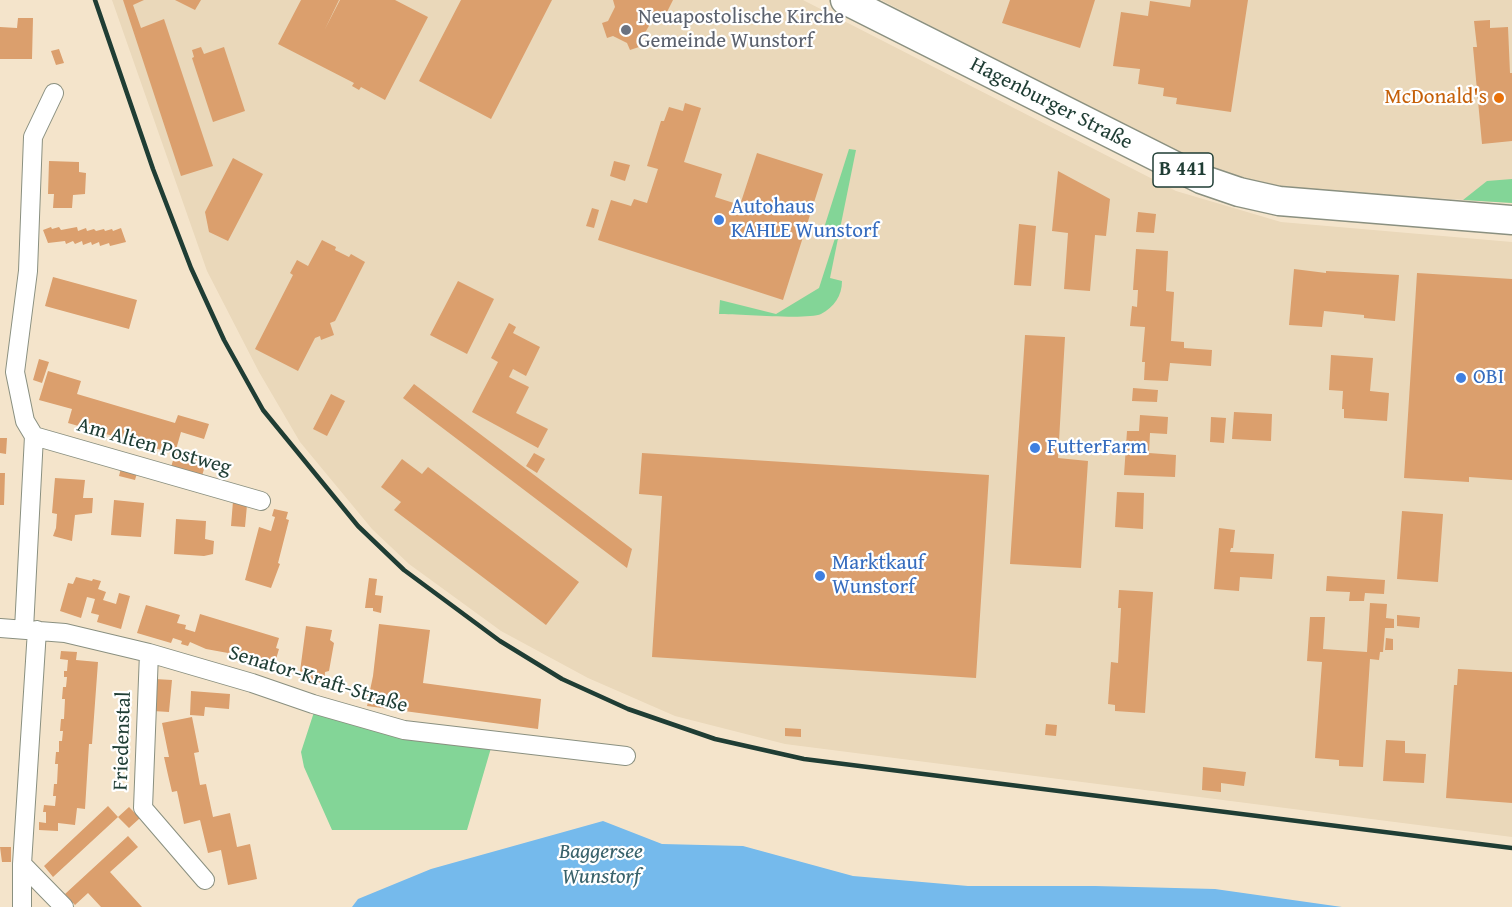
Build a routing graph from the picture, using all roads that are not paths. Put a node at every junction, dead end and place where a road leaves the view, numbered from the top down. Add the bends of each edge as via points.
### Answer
1 (845, 0) edge
2 (54, 93) dead end
3 (1512, 220) edge
4 (34, 436) junction
5 (261, 501) dead end
6 (0, 628) edge
7 (30, 629) junction
8 (149, 653) junction
9 (626, 756) dead end
10 (22, 864) junction
11 (205, 880) dead end
12 (22, 907) edge
13 (64, 907) edge

1 - 3 main road, Hagenburger Straße / B 441 via 1210,182 1239,192 1279,201
2 - 4 street via 33,137 28,271 15,372 25,421
4 - 5 street, Am Alten Postweg
4 - 7 street
6 - 7 street, Senator-Kraft-Straße
7 - 8 street, Senator-Kraft-Straße
7 - 10 street
8 - 9 street, Senator-Kraft-Straße via 404,730
8 - 11 street, Friedenstal via 143,808
10 - 12 street
10 - 13 street

